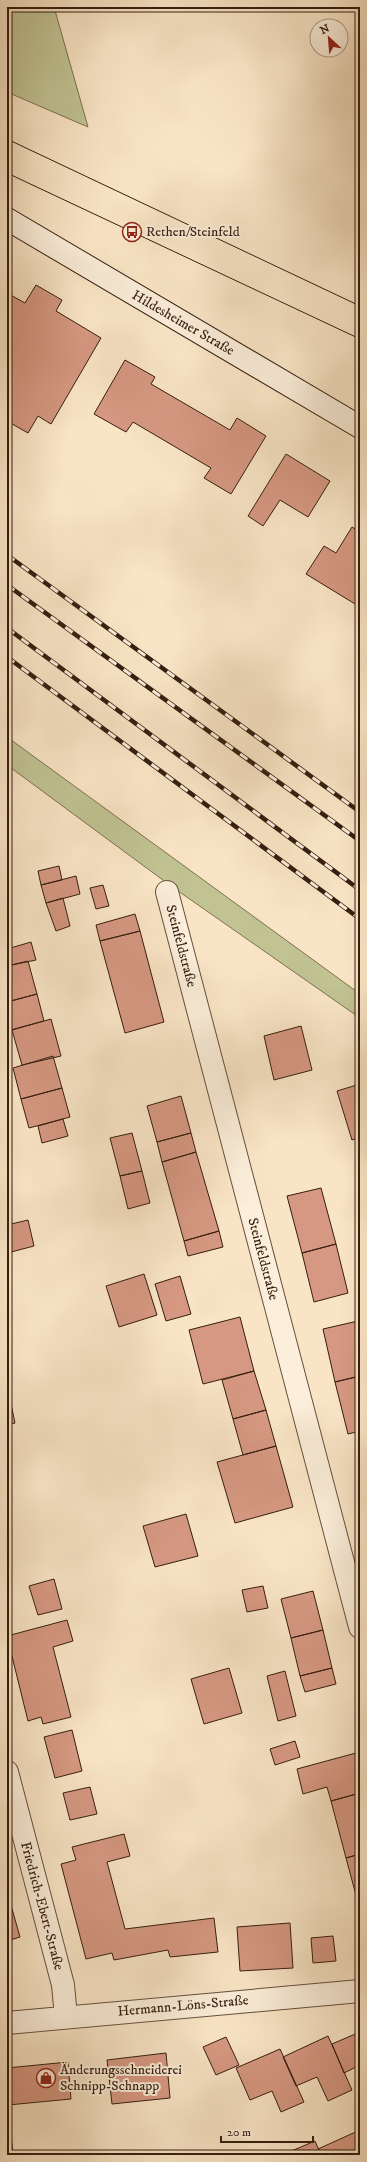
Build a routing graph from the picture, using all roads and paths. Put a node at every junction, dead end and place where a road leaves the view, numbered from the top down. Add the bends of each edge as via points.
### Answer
1 (7, 219) edge
2 (360, 427) edge
3 (167, 892) dead end
4 (360, 1626) edge
5 (7, 1772) edge
6 (360, 1991) edge
7 (66, 2017) junction
8 (7, 2023) edge

1 - 2 street, Hildesheimer Straße
3 - 4 street, Steinfeldstraße
5 - 7 street, Friedrich-Ebert-Straße via 63,1985
6 - 7 street, Hermann-Löns-Straße
7 - 8 street, Hermann-Löns-Straße

